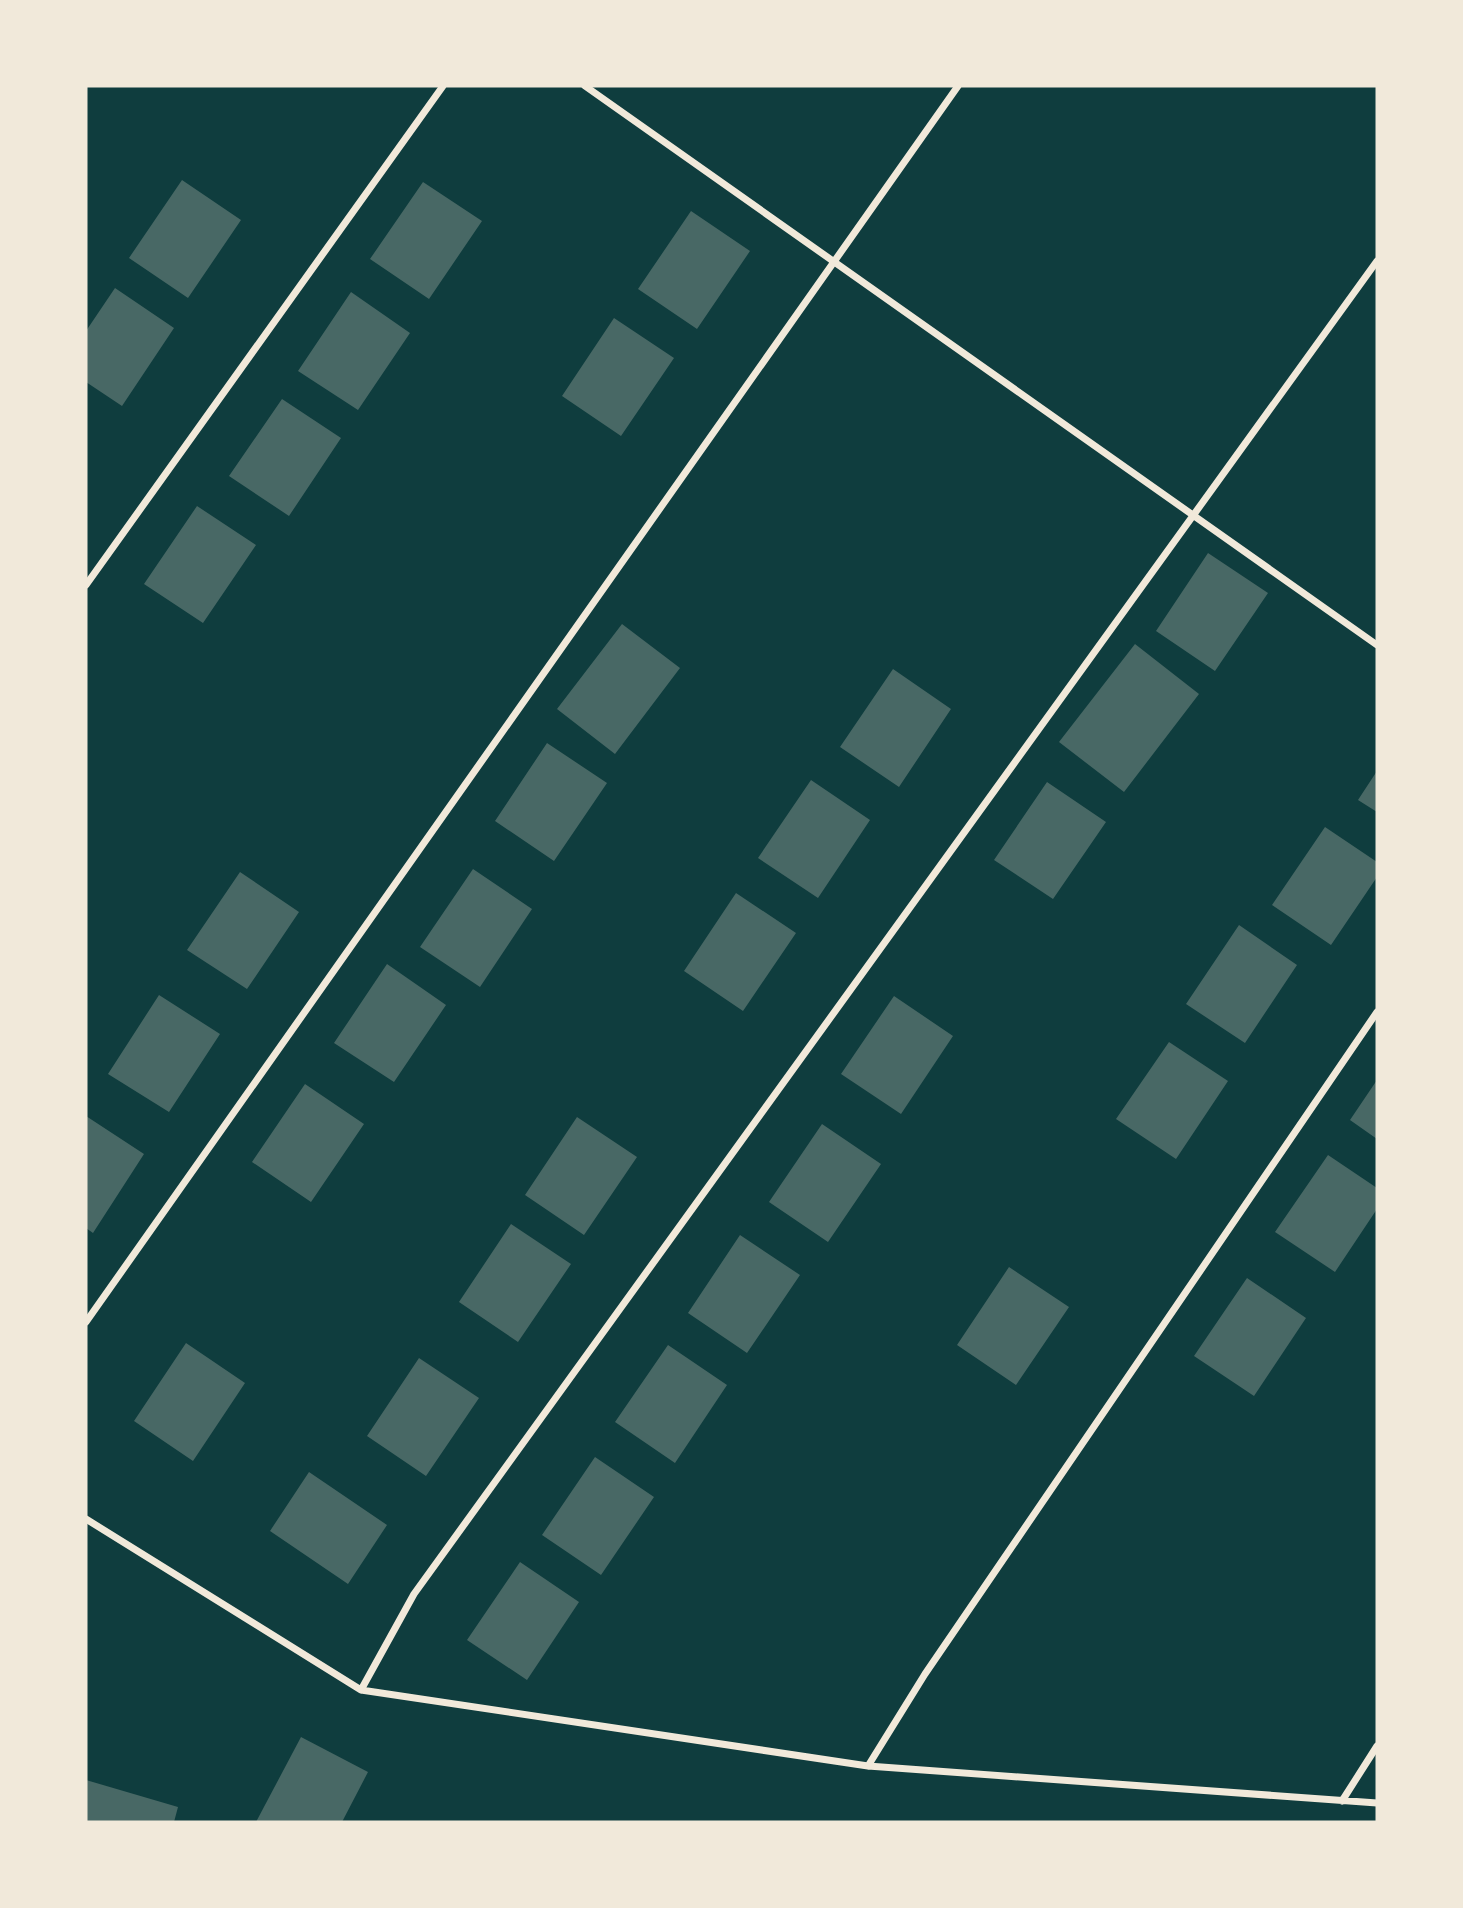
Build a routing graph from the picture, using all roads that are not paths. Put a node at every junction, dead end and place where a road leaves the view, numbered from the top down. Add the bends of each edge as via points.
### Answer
1 (443, 86) edge
2 (585, 86) edge
3 (958, 86) edge
4 (1377, 261) edge
5 (834, 262) junction
6 (1194, 515) junction
7 (86, 585) edge
8 (1377, 645) edge
9 (1377, 1013) edge
10 (86, 1322) edge
11 (86, 1519) edge
12 (361, 1690) junction
13 (1377, 1746) edge
14 (868, 1766) junction
15 (1342, 1801) junction
16 (1377, 1803) edge

1 - 7 street
2 - 5 street
3 - 5 street
4 - 6 street
5 - 6 street
5 - 10 street
6 - 8 street
6 - 12 street via 414,1594
9 - 14 street
11 - 12 street
12 - 14 street
13 - 15 street
14 - 15 street
15 - 16 street

